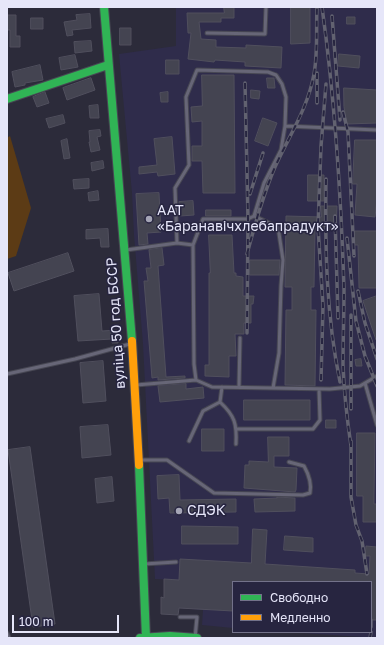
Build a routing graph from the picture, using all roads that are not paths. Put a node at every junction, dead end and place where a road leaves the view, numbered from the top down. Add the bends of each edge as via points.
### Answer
1 (104, 7) edge
2 (266, 7) edge
3 (207, 33) dead end
4 (108, 65) junction
5 (7, 99) edge
6 (285, 126) junction
7 (377, 130) edge
8 (254, 216) junction
9 (177, 244) junction
10 (193, 245) junction
11 (124, 251) junction
12 (240, 338) dead end
13 (132, 344) junction
14 (7, 374) edge
15 (377, 376) edge
16 (196, 380) junction
17 (365, 383) junction
18 (134, 385) junction
19 (222, 387) junction
20 (239, 388) junction
21 (273, 388) junction
22 (318, 388) junction
23 (220, 402) junction
24 (377, 426) edge
25 (237, 429) junction
26 (189, 441) dead end
27 (236, 444) dead end
28 (139, 460) junction
29 (289, 462) dead end
30 (176, 562) dead end
31 (144, 564) junction
32 (180, 616) dead end
33 (7, 633) edge
34 (9, 638) edge
35 (144, 638) edge
36 (196, 638) edge

1 - 4 main road, вуліца 50 год БССР
2 - 3 lane via 265,34
4 - 5 main road
4 - 11 main road, вуліца 50 год БССР
6 - 7 lane
6 - 8 lane via 281,150 264,183
6 - 9 lane via 286,97 276,75 268,72 197,70 186,97 189,164 175,188
8 - 10 lane via 248,219 203,219
8 - 21 lane via 278,227 283,260 279,353
9 - 10 lane
9 - 11 lane
10 - 16 lane
11 - 13 main road, вуліца 50 год БССР
12 - 20 lane
13 - 14 lane
13 - 18 main road, вуліца 50 год БССР
15 - 17 lane
16 - 18 lane
16 - 19 lane via 212,387
17 - 22 lane via 360,386
17 - 24 lane
18 - 28 main road, вуліца 50 год БССР
19 - 20 lane
19 - 23 lane
20 - 21 lane
21 - 22 lane
22 - 25 lane via 320,420 313,429
23 - 25 lane via 230,412
23 - 26 lane via 203,411
25 - 27 lane
28 - 29 lane via 167,460 214,493 310,493 312,486 304,466
28 - 31 main road, вуліца 50 год БССР
30 - 31 lane
31 - 35 main road, вуліца 50 год БССР
32 - 36 lane via 197,617
33 - 34 lane
35 - 36 main road

